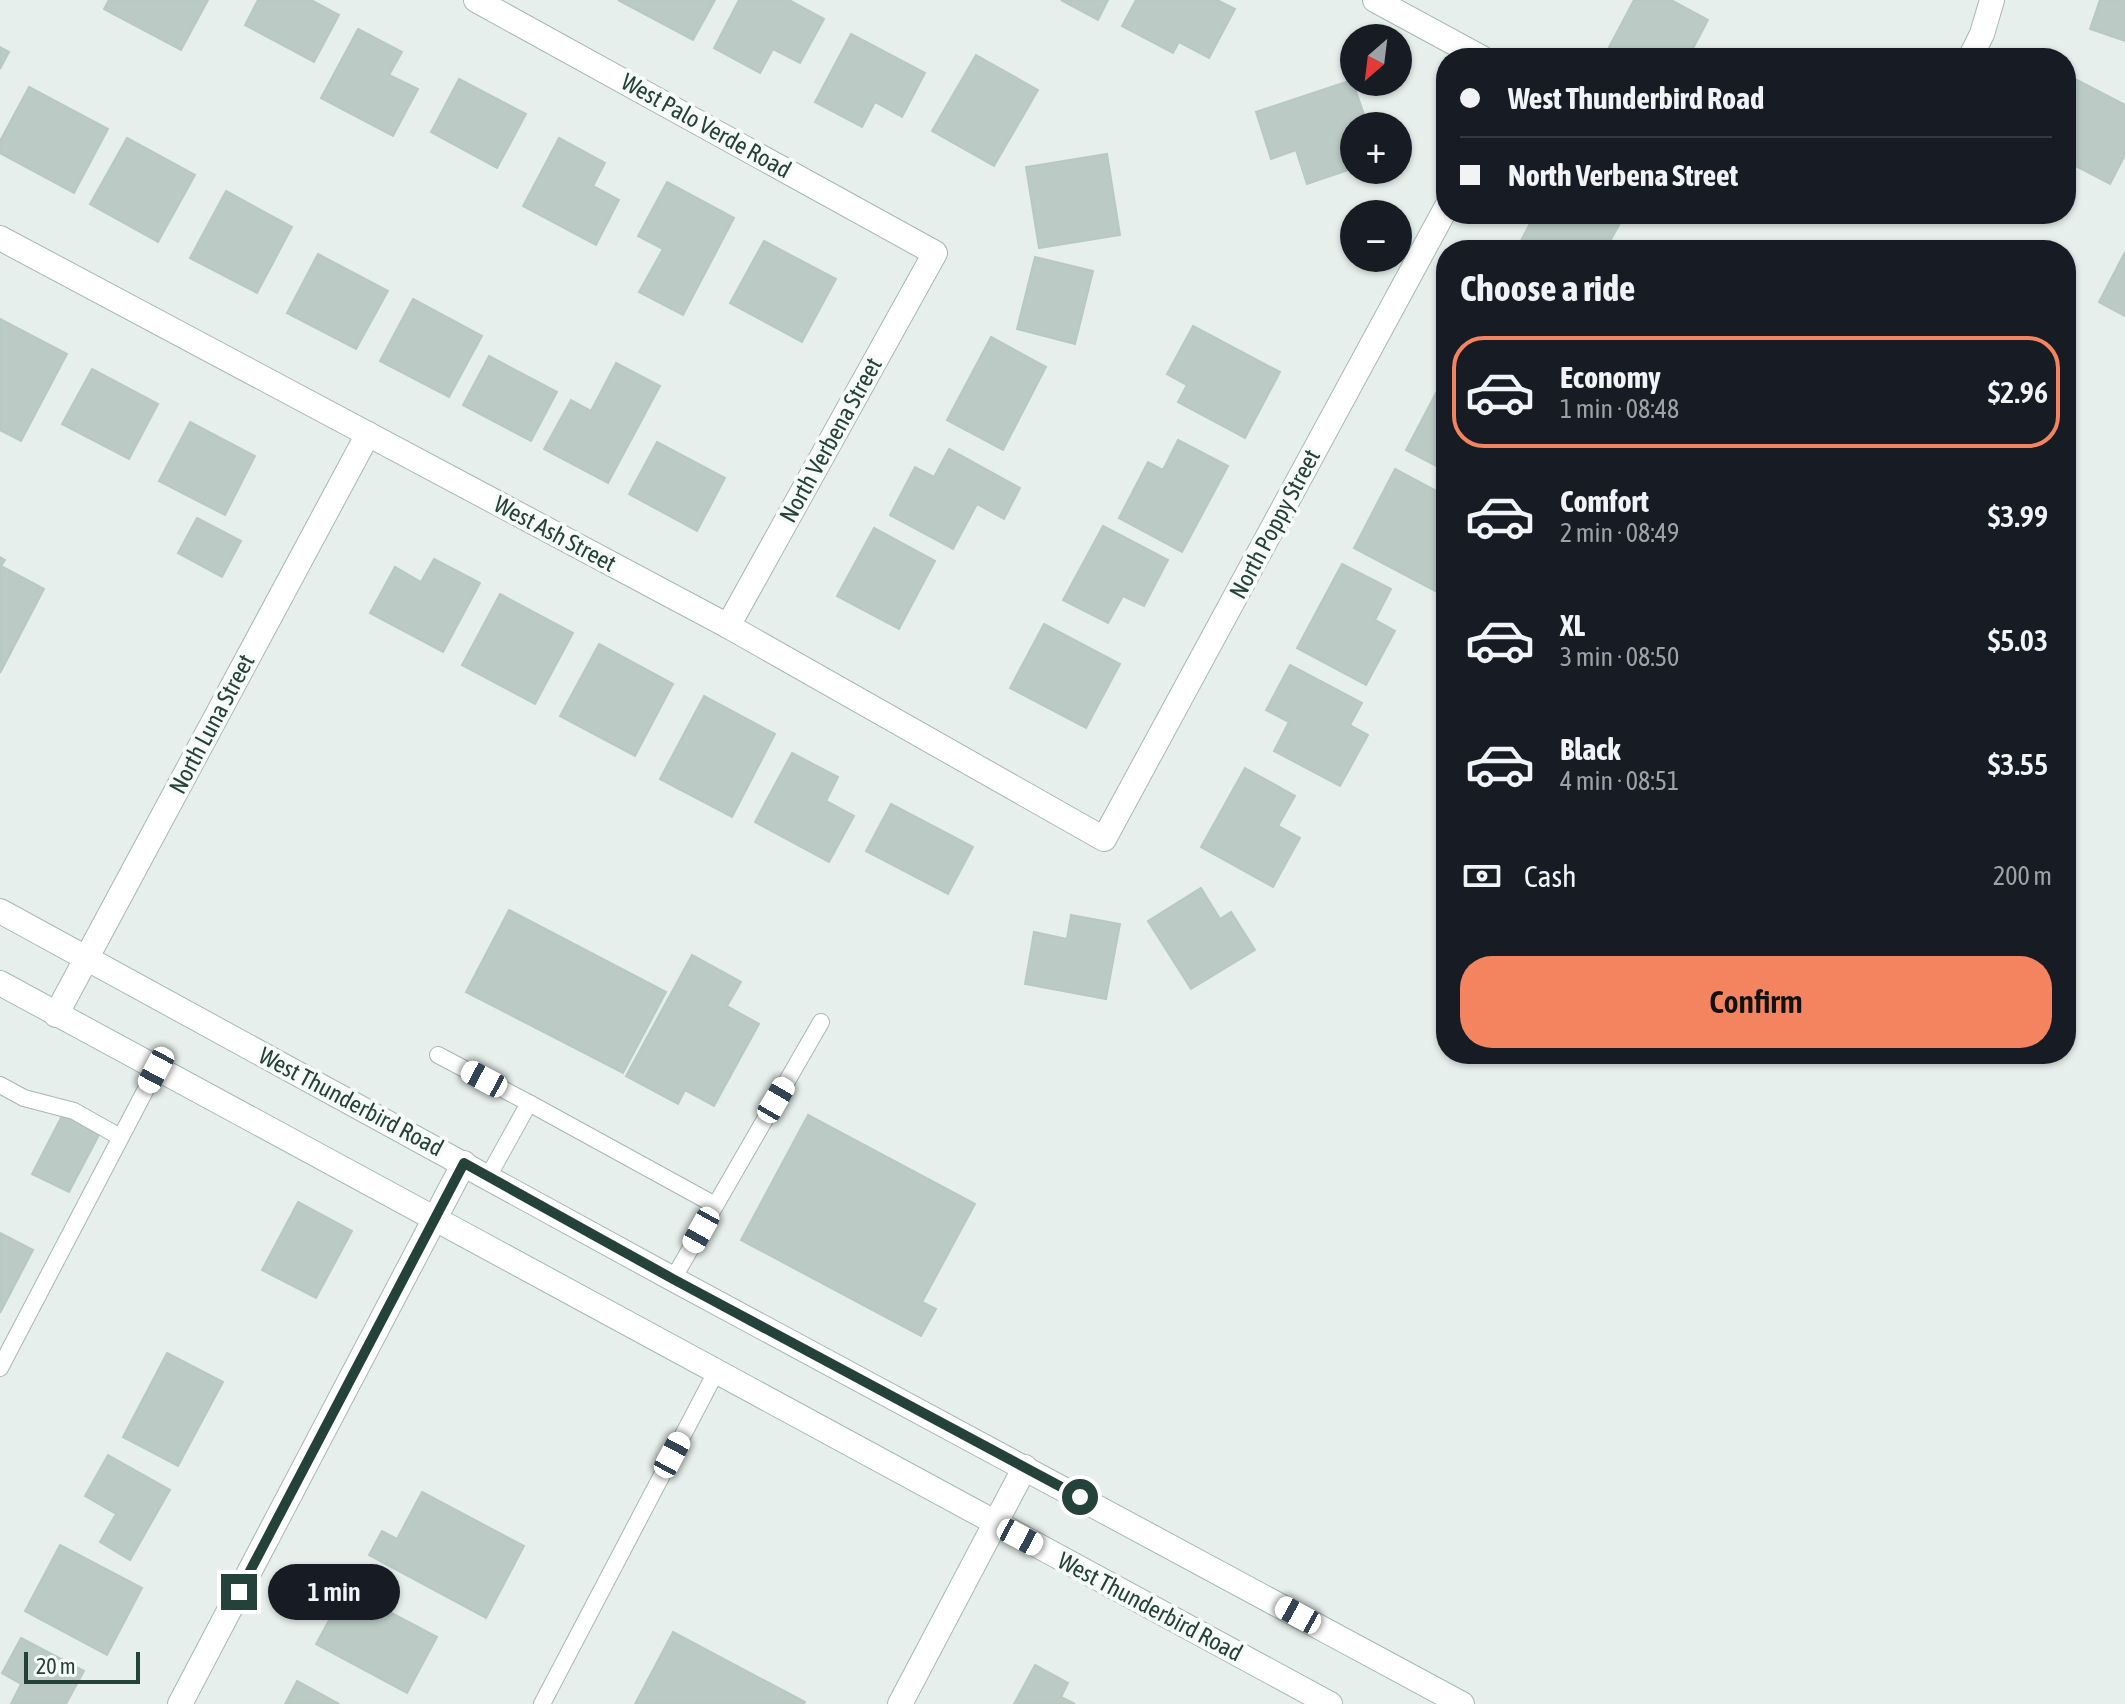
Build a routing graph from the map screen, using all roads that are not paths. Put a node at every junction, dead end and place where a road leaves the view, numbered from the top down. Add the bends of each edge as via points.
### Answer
1 (476, 0) edge
2 (1375, 0) edge
3 (1992, 0) edge
4 (1464, 48) edge
5 (1975, 48) edge
6 (1437, 224) edge
7 (0, 238) edge
8 (935, 253) joint
9 (368, 434) junction
10 (728, 626) junction
11 (1104, 839) joint
12 (0, 911) edge
13 (86, 958) junction
14 (0, 983) edge
15 (56, 1015) junction
16 (821, 1022) dead end
17 (438, 1055) dead end
18 (156, 1070) junction
19 (0, 1085) edge
20 (529, 1103) junction
21 (120, 1137) junction
22 (464, 1163) junction
23 (488, 1177) junction
24 (715, 1205) junction
25 (435, 1219) junction
26 (673, 1279) junction
27 (0, 1368) edge
28 (716, 1372) junction
29 (1025, 1467) junction
30 (994, 1524) junction
31 (180, 1704) edge
32 (542, 1704) edge
33 (900, 1704) edge
34 (1330, 1704) edge
35 (1462, 1704) edge

1 - 8 street, West Palo Verde Road
2 - 4 street
3 - 5 street
6 - 11 street, North Poppy Street
7 - 9 street, West Ash Street
8 - 10 street, North Verbena Street
9 - 10 street, West Ash Street
9 - 13 street, North Luna Street
10 - 11 street, West Ash Street
12 - 13 street, West Thunderbird Road
13 - 15 street, North Luna Street
13 - 22 street, West Thunderbird Road
14 - 15 street, West Thunderbird Road
15 - 18 street, West Thunderbird Road
16 - 24 lane
17 - 20 lane
18 - 21 lane
18 - 25 street, West Thunderbird Road
19 - 21 lane via 24,1098 74,1111
20 - 23 lane
20 - 24 lane
21 - 27 lane
22 - 23 street, West Thunderbird Road
22 - 25 street
23 - 26 street, West Thunderbird Road
24 - 26 lane
25 - 28 street, West Thunderbird Road
25 - 31 street
26 - 29 street, West Thunderbird Road
28 - 30 street, West Thunderbird Road
28 - 32 lane
29 - 30 street
29 - 35 street, West Thunderbird Road
30 - 33 street
30 - 34 street, West Thunderbird Road

